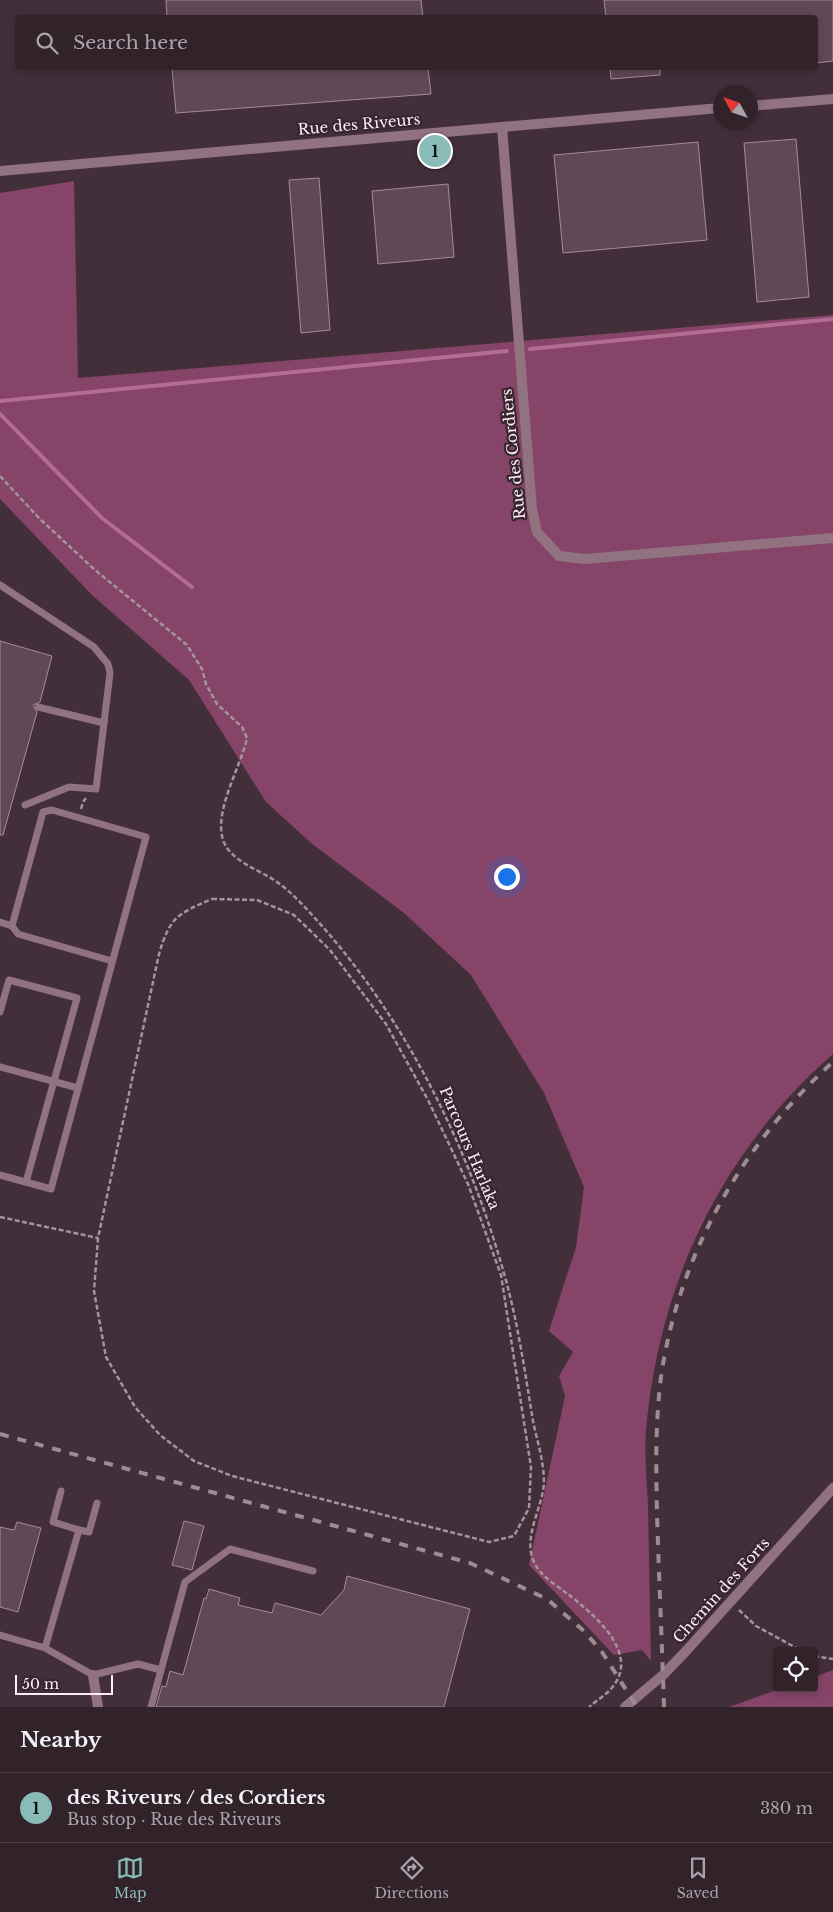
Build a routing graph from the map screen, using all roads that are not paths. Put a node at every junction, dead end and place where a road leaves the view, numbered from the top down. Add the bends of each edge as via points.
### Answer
1 (833, 99) edge
2 (758, 105) edge
3 (713, 109) edge
4 (502, 127) junction
5 (0, 171) edge
6 (833, 538) edge
7 (0, 585) edge
8 (38, 707) dead end
9 (104, 723) junction
10 (25, 805) dead end
11 (0, 922) edge
12 (12, 926) junction
13 (112, 961) junction
14 (0, 1012) edge
15 (0, 1067) edge
16 (54, 1082) junction
17 (78, 1088) junction
18 (0, 1174) edge
19 (26, 1182) junction
20 (833, 1488) edge
21 (61, 1492) dead end
22 (97, 1503) dead end
23 (79, 1530) junction
24 (312, 1571) dead end
25 (0, 1635) edge
26 (45, 1648) junction
27 (161, 1670) junction
28 (93, 1674) junction
29 (98, 1707) edge
30 (151, 1707) edge
31 (625, 1707) edge

1 - 2 street
3 - 4 street, Rue des Riveurs
4 - 5 street, Rue des Riveurs
4 - 6 street, Rue des Cordiers via 521,382 532,509 537,532 560,556 585,559
7 - 9 lane via 103,655 110,673
8 - 9 lane
9 - 10 lane via 96,789 69,787
11 - 12 lane
12 - 13 lane via 18,934
12 - 13 lane via 43,812 52,810 146,837
13 - 17 lane
14 - 16 lane via 9,980 76,998
15 - 16 lane
16 - 17 lane
16 - 19 lane
17 - 19 lane via 51,1189
18 - 19 lane
20 - 31 street, Chemin des Forts via 662,1675
21 - 23 lane via 53,1522
22 - 23 lane via 88,1532
23 - 26 lane
24 - 27 lane via 230,1549 185,1582
25 - 26 lane
26 - 28 lane
27 - 28 lane via 138,1664
27 - 30 lane
28 - 29 street

